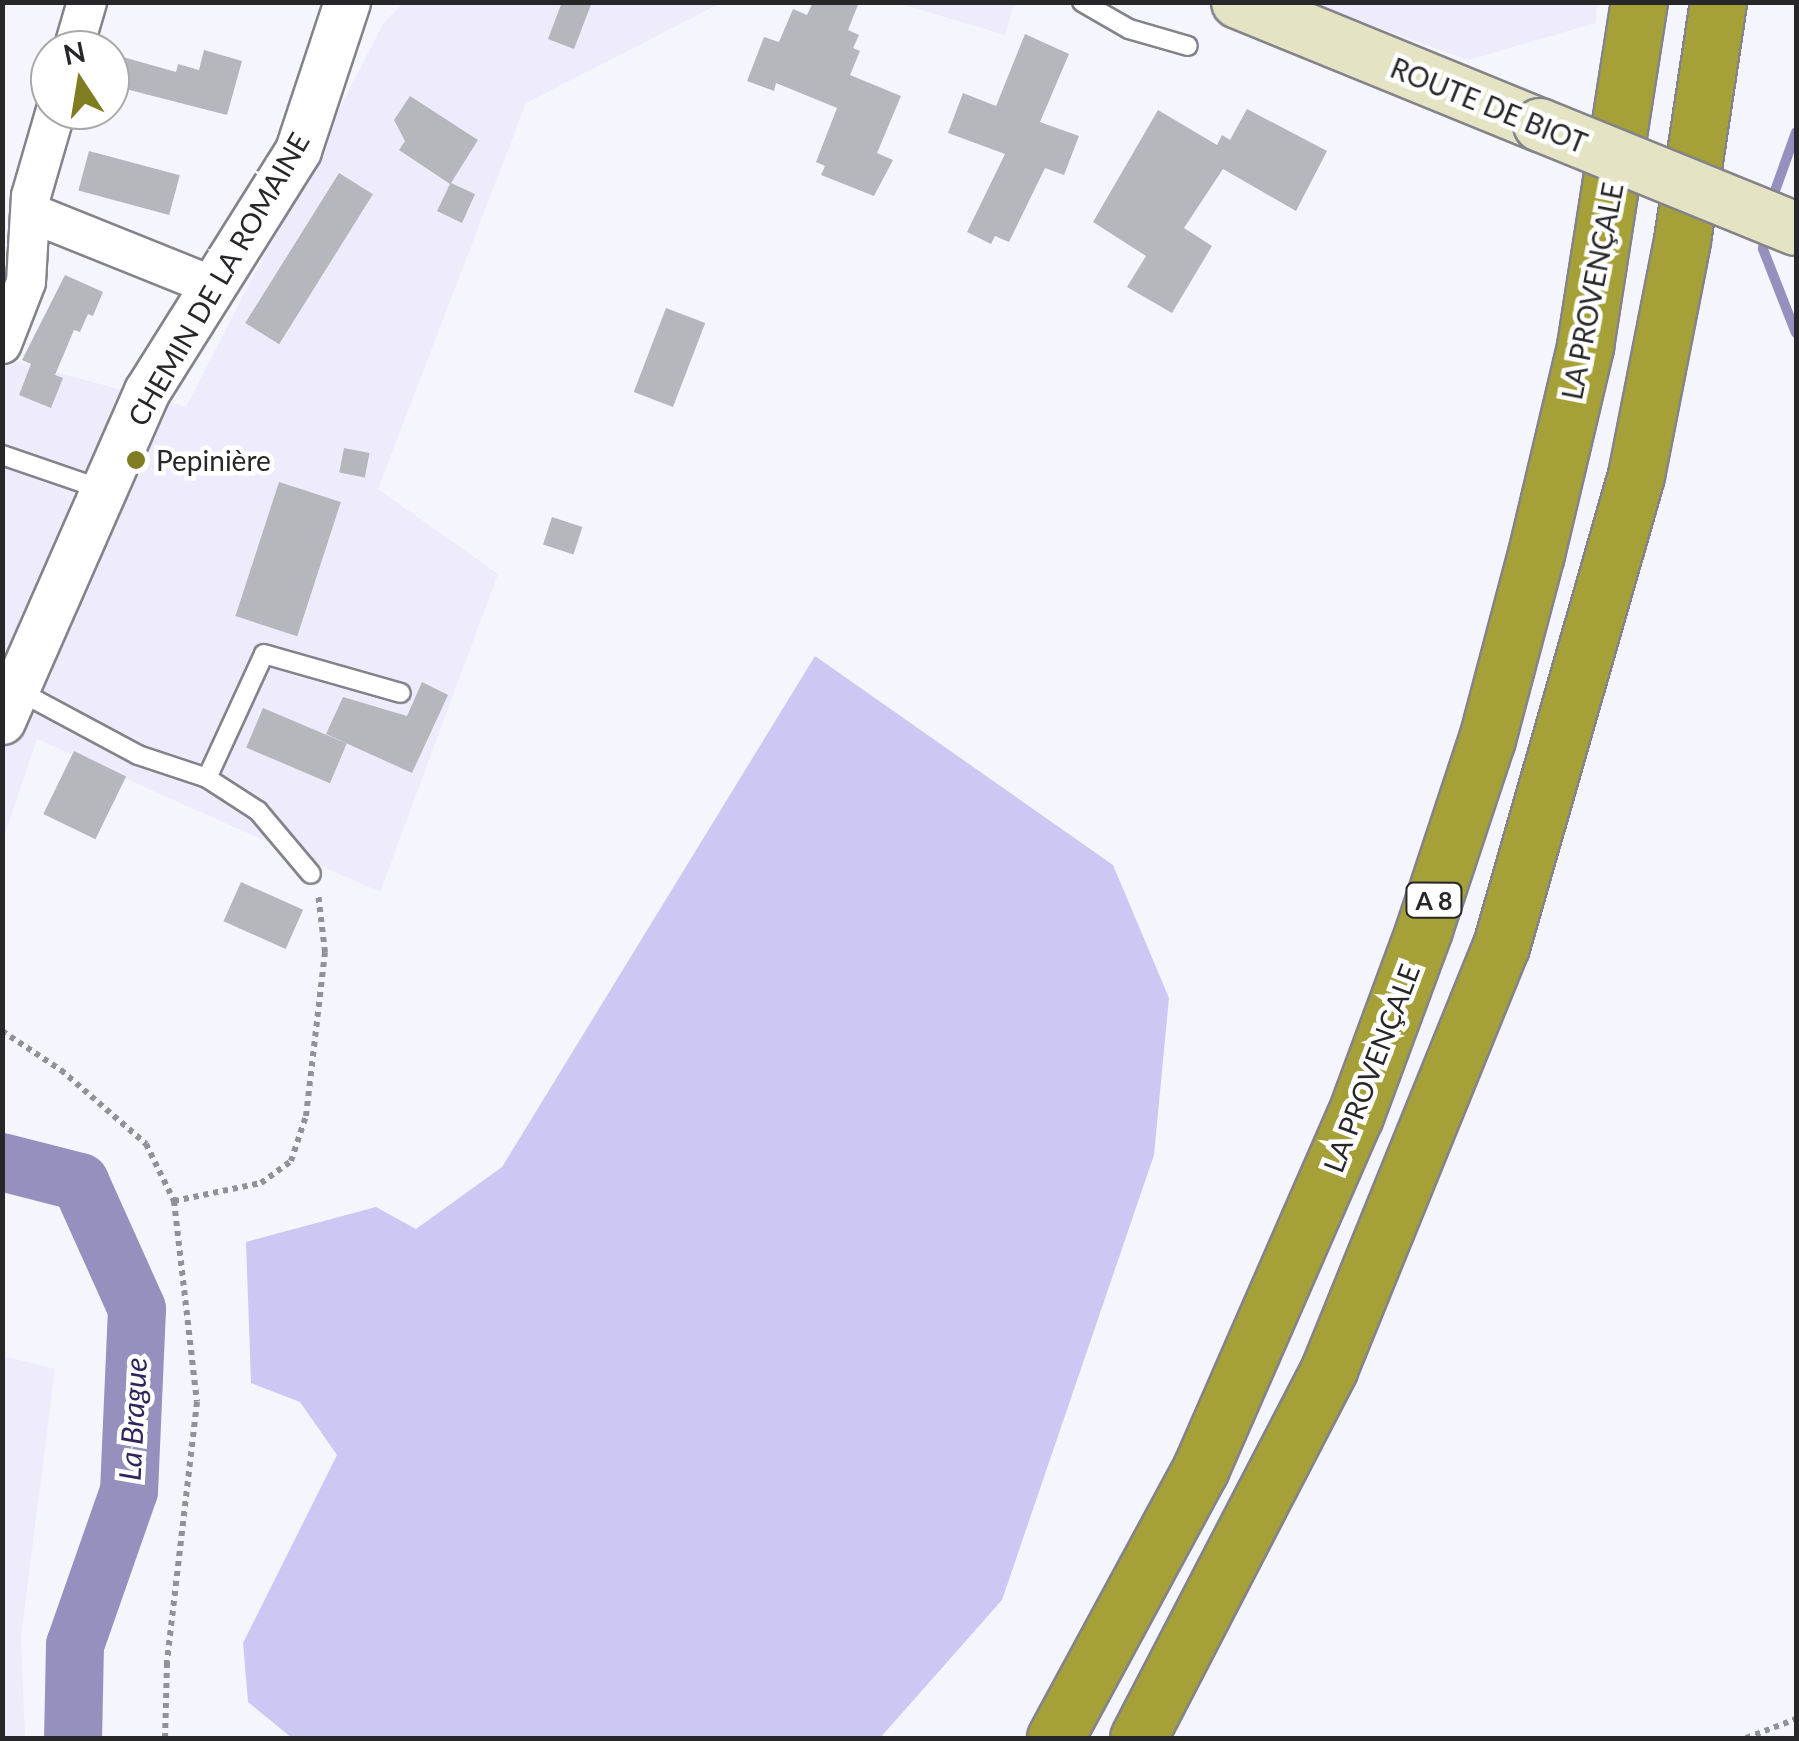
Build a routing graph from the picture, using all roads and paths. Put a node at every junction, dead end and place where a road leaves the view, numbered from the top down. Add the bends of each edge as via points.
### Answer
1 (87, 2) edge
2 (326, 2) edge
3 (347, 2) edge
4 (1082, 2) edge
5 (1238, 2) edge
6 (1640, 2) edge
7 (1718, 2) edge
8 (79, 30) edge
9 (1188, 46) dead end
10 (329, 55) junction
11 (52, 130) edge
12 (30, 226) junction
13 (1796, 229) edge
14 (206, 297) junction
15 (2, 344) edge
16 (2, 455) edge
17 (103, 490) junction
18 (401, 693) dead end
19 (10, 705) edge
20 (206, 778) junction
21 (312, 874) joint
22 (2, 1031) edge
23 (174, 1200) junction
24 (1796, 1719) edge
25 (166, 1738) edge
26 (1055, 1738) edge
27 (1138, 1738) edge
28 (1746, 1738) edge

1 - 8 street
2 - 10 street, CHEMIN DE LA ROMAINE
3 - 10 street, CHEMIN DE LA ROMAINE
4 - 9 lane via 1128,29
5 - 13 main road, ROUTE DE BIOT, bridge
6 - 26 highway, LA PROVENÇALE / A 8 via 1584,346 1541,536 1487,739 1424,929 1356,1116 1216,1435
7 - 27 highway via 1682,240 1636,476 1501,946 1329,1369
10 - 14 street, CHEMIN DE LA ROMAINE via 298,150
11 - 12 street
12 - 14 street
12 - 15 street via 26,282
14 - 17 street, CHEMIN DE LA ROMAINE via 148,392
16 - 17 lane
17 - 19 street, CHEMIN DE LA ROMAINE
18 - 20 lane via 264,654
19 - 20 lane
20 - 21 lane via 258,810
21 - 23 path via 325,912 325,952 306,1116 291,1161 261,1182
22 - 23 path via 62,1070 146,1144
23 - 25 path via 197,1402 167,1663
24 - 28 path

